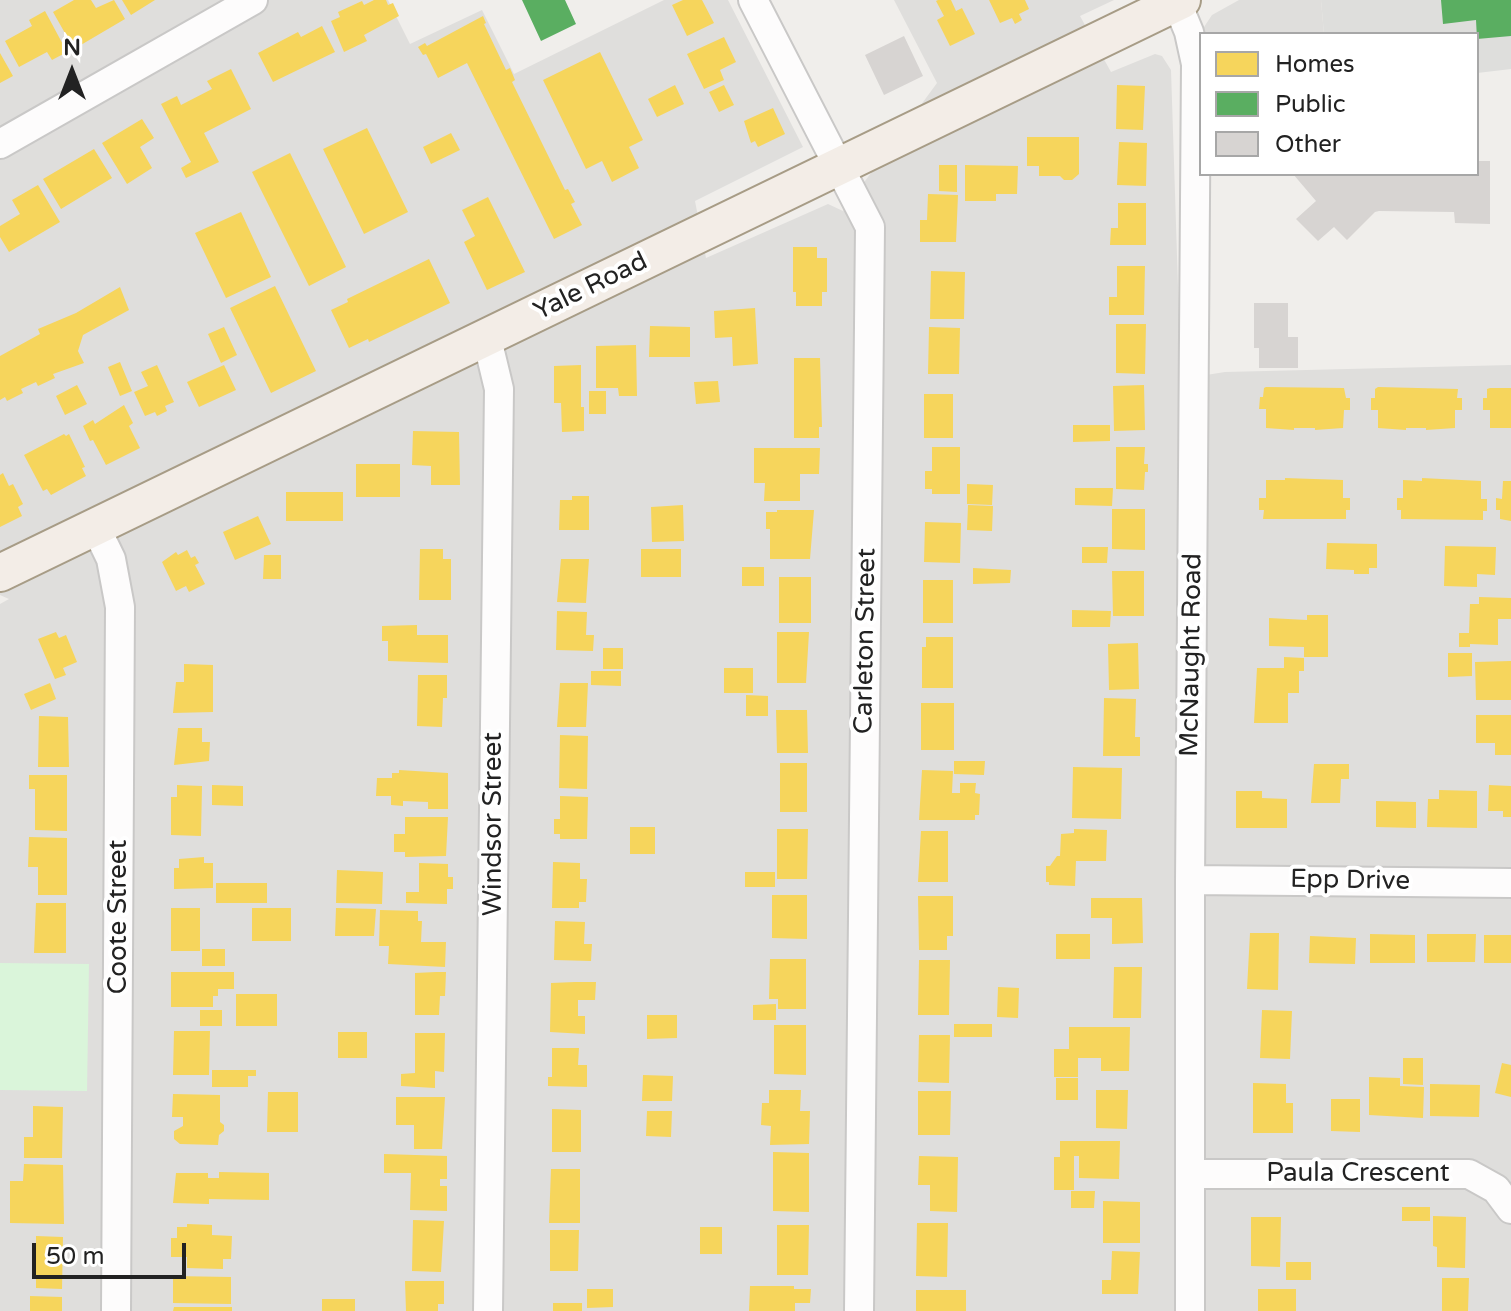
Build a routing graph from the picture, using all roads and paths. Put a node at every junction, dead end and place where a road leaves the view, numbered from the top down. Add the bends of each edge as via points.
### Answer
1 (253, 0) edge
2 (753, 0) edge
3 (1179, 1) edge
4 (0, 144) edge
5 (840, 166) junction
6 (487, 339) junction
7 (96, 528) junction
8 (0, 573) edge
9 (1190, 880) junction
10 (1511, 883) edge
11 (1192, 1174) junction
12 (1511, 1209) edge
13 (116, 1311) edge
14 (488, 1311) edge
15 (859, 1311) edge
16 (1190, 1311) edge

1 - 4 street
2 - 5 street, Carleton Street
3 - 5 main road, Yale Road
3 - 9 street, McNaught Road via 1196,64
5 - 6 main road, Yale Road
5 - 15 street, Carleton Street via 870,227
6 - 7 main road, Yale Road
6 - 14 street, Windsor Street via 499,389
7 - 8 main road, Yale Road
7 - 13 street, Coote Street via 111,559 120,607
9 - 10 street, Epp Drive
9 - 11 street, McNaught Road
11 - 12 street, Paula Crescent via 1469,1174 1496,1189
11 - 16 street, McNaught Road

